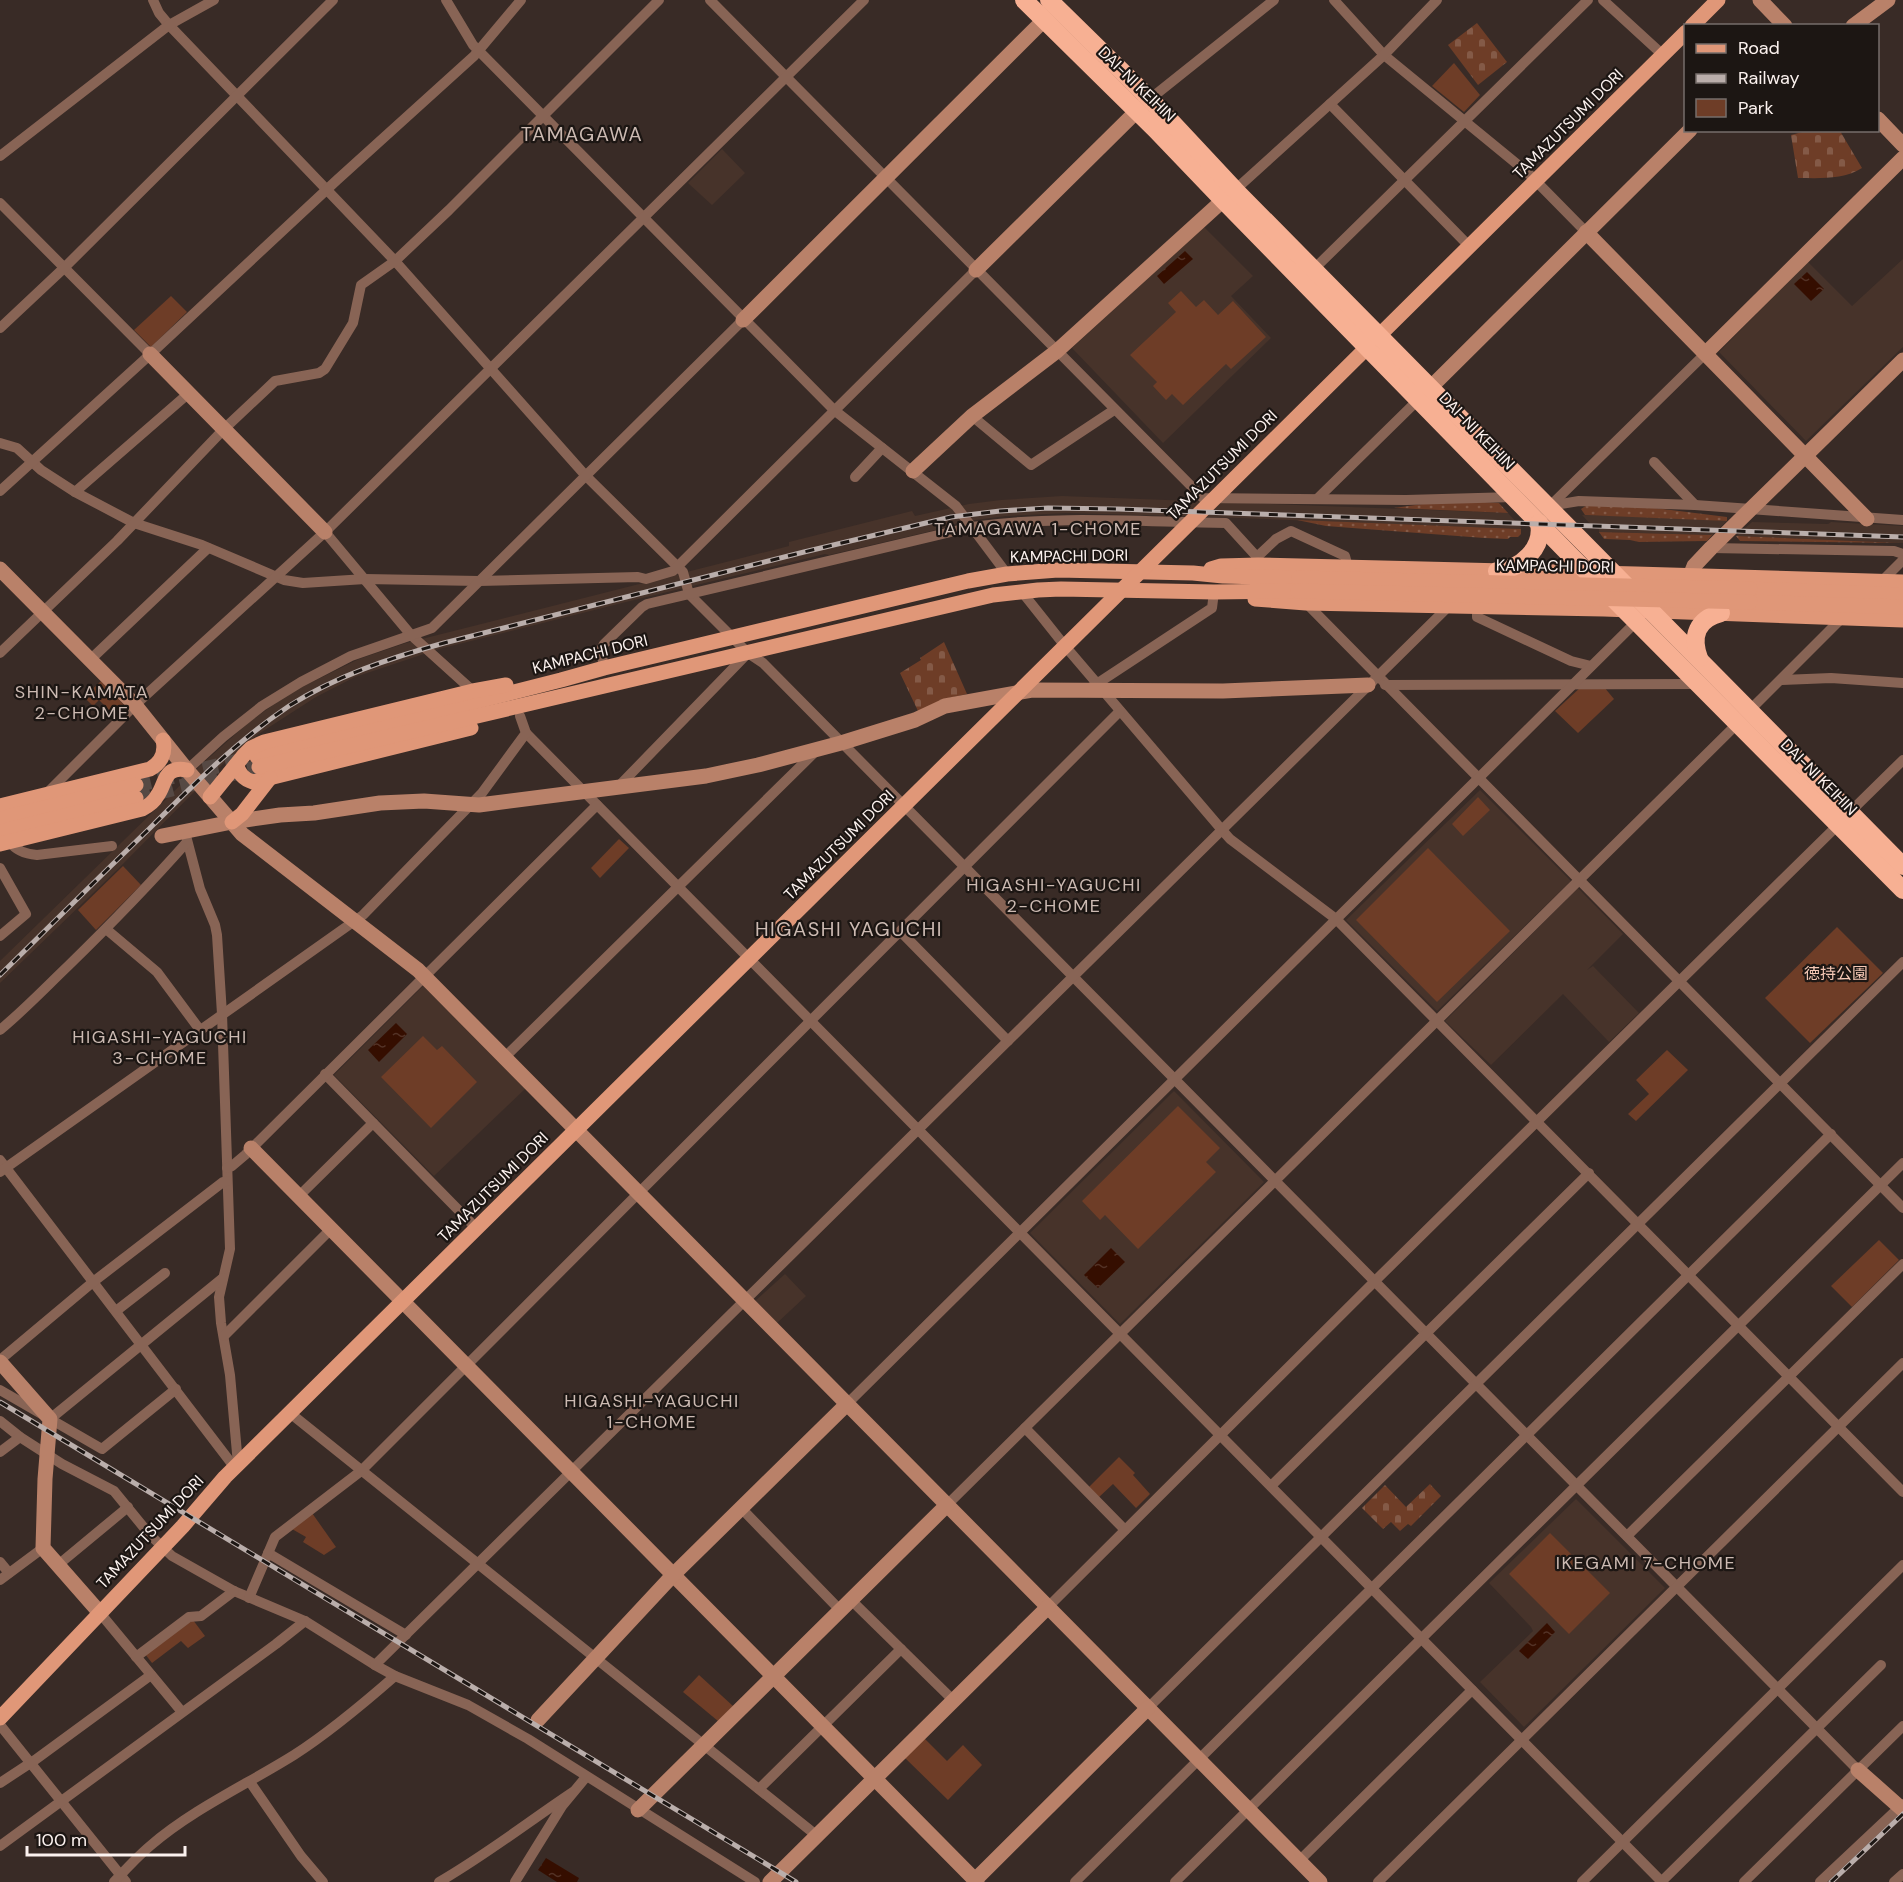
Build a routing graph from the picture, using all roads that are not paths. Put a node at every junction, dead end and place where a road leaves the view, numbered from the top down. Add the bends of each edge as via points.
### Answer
1 (153, 0) edge
2 (214, 0) edge
3 (333, 0) edge
4 (446, 0) edge
5 (520, 0) edge
6 (659, 0) edge
7 (710, 0) edge
8 (864, 0) edge
9 (1024, 0) edge
10 (1274, 0) edge
11 (1334, 0) edge
12 (1437, 0) edge
13 (1587, 0) edge
14 (1603, 0) edge
15 (1718, 0) edge
16 (1760, 0) edge
17 (1888, 0) edge
18 (1054, 7) edge
19 (1694, 24) edge
20 (1783, 24) edge
21 (1856, 24) edge
22 (169, 25) junction
23 (1684, 34) edge
24 (479, 51) junction
25 (1384, 55) junction
26 (1663, 55) junction
27 (786, 78) junction
28 (237, 96) junction
29 (1330, 104) junction
30 (1144, 105) junction
31 (542, 115) junction
32 (1879, 120) edge
33 (1464, 122) junction
34 (1688, 132) edge
35 (1903, 145) edge
36 (0, 156) edge
37 (1903, 159) edge
38 (885, 178) junction
39 (1404, 180) junction
40 (1535, 181) junction
41 (327, 189) junction
42 (1229, 195) junction
43 (0, 203) edge
44 (643, 218) junction
45 (1586, 232) junction
46 (1469, 246) junction
47 (395, 261) junction
48 (64, 268) junction
49 (1314, 269) junction
50 (976, 270) junction
51 (743, 320) junction
52 (0, 328) edge
53 (1373, 341) junction
54 (1057, 351) junction
55 (1706, 353) junction
56 (150, 354) junction
57 (1903, 360) edge
58 (490, 369) junction
59 (189, 393) junction
60 (1425, 393) junction
61 (834, 410) junction
62 (1114, 410) junction
63 (972, 416) junction
64 (224, 429) junction
65 (0, 443) edge
66 (882, 448) junction
67 (1806, 455) junction
68 (32, 462) junction
69 (1654, 462) dead end
70 (913, 471) junction
71 (585, 475) junction
72 (855, 477) dead end
73 (0, 491) edge
74 (75, 492) junction
75 (1215, 497) junction
76 (1515, 497) junction
77 (1318, 498) junction
78 (1549, 506) junction
79 (1695, 506) junction
80 (1749, 510) junction
81 (1868, 519) junction
82 (1903, 520) edge
83 (1190, 522) junction
84 (134, 523) junction
85 (1539, 523) junction
86 (972, 527) junction
87 (325, 532) junction
88 (208, 548) junction
89 (1711, 548) junction
90 (1903, 554) edge
91 (1903, 560) edge
92 (1258, 561) junction
93 (677, 566) junction
94 (1348, 567) junction
95 (0, 569) edge
96 (1497, 570) junction
97 (1141, 572) junction
98 (1193, 573) junction
99 (1588, 573) junction
100 (1007, 574) junction
101 (1614, 574) junction
102 (1690, 576) junction
103 (275, 578) junction
104 (365, 579) junction
105 (479, 581) junction
106 (1881, 582) junction
107 (1903, 582) edge
108 (1122, 590) junction
109 (1301, 591) junction
110 (1022, 592) junction
111 (1214, 592) junction
112 (689, 594) junction
113 (1750, 595) junction
114 (1903, 595) edge
115 (1449, 606) junction
116 (1477, 607) junction
117 (1903, 607) edge
118 (42, 611) junction
119 (1689, 612) junction
120 (1721, 613) junction
121 (1638, 614) junction
122 (1843, 617) junction
123 (1903, 620) edge
124 (411, 635) junction
125 (732, 638) junction
126 (1065, 646) junction
127 (0, 652) edge
128 (748, 653) junction
129 (1699, 658) junction
130 (90, 660) junction
131 (1591, 666) junction
132 (604, 668) junction
133 (561, 680) junction
134 (1782, 680) junction
135 (1373, 681) junction
136 (1903, 683) edge
137 (1699, 684) junction
138 (1389, 685) junction
139 (1574, 685) junction
140 (1096, 688) junction
141 (473, 691) junction
142 (1017, 694) junction
143 (564, 696) junction
144 (135, 705) junction
145 (1120, 711) junction
146 (519, 716) junction
147 (1744, 717) junction
148 (526, 733) junction
149 (163, 740) junction
150 (841, 743) junction
151 (818, 749) junction
152 (1903, 760) edge
153 (236, 765) junction
154 (187, 770) junction
155 (270, 778) junction
156 (1478, 778) junction
157 (137, 785) junction
158 (161, 789) junction
159 (617, 789) junction
160 (585, 793) junction
161 (49, 794) junction
162 (210, 797) junction
163 (472, 804) junction
164 (597, 805) junction
165 (0, 806) edge
166 (904, 806) junction
167 (1844, 818) junction
168 (0, 819) edge
169 (232, 822) junction
170 (1222, 830) junction
171 (162, 836) dead end
172 (186, 837) junction
173 (3, 839) edge
174 (112, 846) dead end
175 (1903, 866) edge
176 (0, 868) edge
177 (964, 868) junction
178 (1579, 880) junction
179 (679, 886) junction
180 (1903, 890) edge
181 (1336, 919) junction
182 (356, 921) junction
183 (106, 929) junction
184 (901, 932) junction
185 (0, 936) edge
186 (750, 959) junction
187 (1903, 962) edge
188 (424, 976) junction
189 (1072, 977) junction
190 (1679, 982) junction
191 (222, 1014) junction
192 (1437, 1021) junction
193 (811, 1022) junction
194 (0, 1030) edge
195 (200, 1030) junction
196 (1008, 1041) junction
197 (505, 1058) junction
198 (325, 1074) junction
199 (1174, 1080) junction
200 (1780, 1083) junction
201 (1537, 1122) junction
202 (373, 1123) junction
203 (918, 1129) junction
204 (576, 1130) junction
205 (1830, 1134) junction
206 (251, 1148) junction
207 (1903, 1163) edge
208 (2, 1166) edge
209 (227, 1168) junction
210 (1589, 1173) junction
211 (227, 1181) junction
212 (1274, 1181) junction
213 (1880, 1185) junction
214 (638, 1193) junction
215 (299, 1196) junction
216 (1903, 1208) edge
217 (1639, 1224) junction
218 (331, 1229) junction
219 (477, 1229) junction
220 (1020, 1233) junction
221 (1903, 1264) edge
222 (165, 1273) dead end
223 (1689, 1274) junction
224 (223, 1278) junction
225 (93, 1282) junction
226 (1374, 1282) junction
227 (745, 1300) junction
228 (404, 1301) junction
229 (116, 1311) junction
230 (1738, 1326) junction
231 (1425, 1334) junction
232 (224, 1335) junction
233 (1120, 1335) junction
234 (140, 1344) junction
235 (0, 1361) edge
236 (1903, 1364) edge
237 (466, 1365) junction
238 (1790, 1377) junction
239 (1475, 1385) junction
240 (176, 1389) junction
241 (0, 1390) edge
242 (847, 1404) junction
243 (290, 1413) junction
244 (50, 1419) junction
245 (0, 1421) edge
246 (1839, 1427) junction
247 (1025, 1428) junction
248 (1527, 1434) junction
249 (1221, 1436) junction
250 (20, 1437) junction
251 (0, 1452) edge
252 (48, 1454) junction
253 (236, 1466) junction
254 (361, 1471) junction
255 (572, 1471) junction
256 (1576, 1485) junction
257 (1271, 1486) junction
258 (1903, 1492) edge
259 (947, 1505) junction
260 (128, 1507) junction
261 (741, 1508) junction
262 (1125, 1530) junction
263 (1627, 1536) junction
264 (1321, 1538) junction
265 (163, 1547) junction
266 (43, 1548) junction
267 (268, 1553) junction
268 (0, 1562) edge
269 (478, 1564) junction
270 (58, 1565) junction
271 (1903, 1565) edge
272 (674, 1574) junction
273 (4, 1576) edge
274 (1677, 1587) junction
275 (1372, 1588) junction
276 (234, 1591) junction
277 (249, 1598) junction
278 (846, 1605) junction
279 (1048, 1607) junction
280 (100, 1613) junction
281 (305, 1621) junction
282 (406, 1635) junction
283 (1421, 1639) junction
284 (901, 1649) junction
285 (136, 1657) junction
286 (596, 1658) junction
287 (375, 1665) junction
288 (1881, 1665) dead end
289 (151, 1675) junction
290 (395, 1676) junction
291 (775, 1677) junction
292 (1472, 1690) junction
293 (1777, 1690) junction
294 (953, 1700) junction
295 (1148, 1708) junction
296 (182, 1712) junction
297 (0, 1718) edge
298 (0, 1725) edge
299 (824, 1725) junction
300 (533, 1726) dead end
301 (1903, 1726) edge
302 (1816, 1729) junction
303 (1521, 1740) junction
304 (705, 1746) junction
305 (1199, 1759) junction
306 (31, 1764) junction
307 (1858, 1770) junction
308 (586, 1777) junction
309 (876, 1778) junction
310 (250, 1782) junction
311 (0, 1783) edge
312 (759, 1789) junction
313 (573, 1792) junction
314 (62, 1800) junction
315 (1902, 1807) edge
316 (1248, 1809) junction
317 (638, 1810) junction
318 (816, 1835) junction
319 (1623, 1843) junction
320 (0, 1846) edge
321 (1299, 1861) junction
322 (737, 1872) junction
323 (1903, 1874) edge
324 (120, 1880) edge
325 (976, 1881) edge
326 (323, 1882) edge
327 (439, 1882) edge
328 (516, 1882) edge
329 (731, 1882) edge
330 (755, 1882) edge
331 (770, 1882) edge
332 (1075, 1882) edge
333 (1175, 1882) edge
334 (1320, 1882) edge
335 (1378, 1882) edge
336 (1582, 1882) edge
337 (1662, 1882) edge
338 (1744, 1882) edge
339 (1820, 1882) edge
340 (1894, 1882) edge

1 - 22 street
2 - 22 street
3 - 28 street
4 - 24 street
5 - 24 street
6 - 31 street
7 - 27 street
8 - 27 street
9 - 18 highway, DAI-NI KEIHIN
10 - 30 street
11 - 25 street
12 - 25 street
13 - 33 street
14 - 26 street
15 - 19 main road
16 - 20 street
17 - 21 street
18 - 30 highway, DAI-NI KEIHIN
18 - 38 street
22 - 28 street
22 - 36 street
23 - 26 main road, TAMAZUTSUMI DORI
24 - 31 street
24 - 41 street
25 - 29 street
25 - 33 street
26 - 40 main road, TAMAZUTSUMI DORI
27 - 38 street
27 - 44 street
28 - 41 street
28 - 48 street
29 - 39 street
29 - 42 street
30 - 42 highway, DAI-NI KEIHIN
30 - 50 street
31 - 44 street
31 - 47 street
32 - 35 street
33 - 39 street
33 - 40 street
34 - 45 street
37 - 55 street
38 - 50 street
38 - 51 street
39 - 46 street
39 - 49 street
40 - 45 street
40 - 46 main road, TAMAZUTSUMI DORI
41 - 47 street
41 - 56 street
42 - 49 highway, DAI-NI KEIHIN
42 - 53 highway, DAI-NI KEIHIN
42 - 54 street
43 - 48 street
44 - 51 street
44 - 58 street
45 - 55 street
45 - 60 street
46 - 53 main road, TAMAZUTSUMI DORI
47 - 58 street
47 - 64 street via 361,285 353,323 325,369 275,381
48 - 52 street
48 - 56 street
49 - 53 highway, DAI-NI KEIHIN
50 - 54 street
50 - 61 street
51 - 61 street
51 - 71 street
53 - 60 highway, DAI-NI KEIHIN
53 - 75 main road, TAMAZUTSUMI DORI
54 - 62 street
54 - 63 street
55 - 67 street
55 - 78 street
56 - 59 street
56 - 68 street
57 - 67 street
58 - 71 street
58 - 87 street
59 - 64 street
59 - 74 street
60 - 76 highway, DAI-NI KEIHIN
60 - 77 street
60 - 78 highway, DAI-NI KEIHIN
61 - 66 street
61 - 93 street
62 - 63 street via 1031,465
62 - 75 street via 1203,498
63 - 70 street
64 - 84 street
64 - 87 street
65 - 68 street via 17,448
66 - 70 street
66 - 72 street
67 - 80 street
67 - 81 street
68 - 73 street
68 - 74 street
69 - 79 street
70 - 86 street via 956,506
71 - 93 street
71 - 105 street
74 - 84 street
75 - 77 street
75 - 83 main road, TAMAZUTSUMI DORI
76 - 77 street
76 - 85 highway, DAI-NI KEIHIN
78 - 79 street via 1579,501
78 - 101 highway, DAI-NI KEIHIN
79 - 80 street
80 - 81 street
80 - 89 street
81 - 82 street
83 - 86 street via 1050,520
83 - 92 street via 1226,523
83 - 97 main road, TAMAZUTSUMI DORI
84 - 88 street
84 - 118 street
85 - 96 highway via 1538,542 1527,557 1514,567
85 - 99 highway, DAI-NI KEIHIN
86 - 100 street
86 - 112 street
87 - 103 street
87 - 104 street
88 - 103 street
88 - 130 street
89 - 90 street
89 - 102 street
91 - 106 street
92 - 94 main road
92 - 94 street via 1276,539 1290,531 1345,556
92 - 98 main road
93 - 105 street via 646,579
93 - 112 street
94 - 96 main road
95 - 118 street
96 - 99 main road
97 - 98 main road, KAMPACHI DORI
97 - 100 main road, KAMPACHI DORI via 1058,570
97 - 108 main road, TAMAZUTSUMI DORI
98 - 109 main road, KAMPACHI DORI
99 - 101 main road
99 - 121 highway, DAI-NI KEIHIN
100 - 125 main road, KAMPACHI DORI
101 - 102 main road
101 - 121 highway, DAI-NI KEIHIN
102 - 106 main road
102 - 119 street
103 - 104 street via 303,582
103 - 144 street
104 - 105 street
104 - 124 street
105 - 124 street via 432,628
106 - 107 main road
108 - 110 main road, KAMPACHI DORI
108 - 111 main road, KAMPACHI DORI
108 - 126 main road, TAMAZUTSUMI DORI
109 - 111 main road, KAMPACHI DORI
109 - 113 main road, KAMPACHI DORI, bridge
109 - 115 main road
109 - 135 street
110 - 126 street
110 - 128 main road, KAMPACHI DORI via 964,601
111 - 140 street via 1212,608
112 - 125 street
112 - 132 street via 642,606 604,644
113 - 114 main road, KAMPACHI DORI
113 - 117 main road, KAMPACHI DORI
115 - 116 main road
115 - 135 street
116 - 121 main road
116 - 131 street via 1477,617 1571,661
118 - 127 street
118 - 130 street
119 - 120 main road
119 - 121 main road
120 - 122 main road
120 - 129 highway via 1700,626 1695,642
121 - 129 highway, DAI-NI KEIHIN
121 - 131 street
121 - 137 highway, DAI-NI KEIHIN
122 - 123 main road
122 - 134 street
124 - 141 street
124 - 154 street via 351,656 301,682 262,706
125 - 128 street
125 - 132 main road, KAMPACHI DORI
126 - 140 street
126 - 142 main road, TAMAZUTSUMI DORI
128 - 143 main road, KAMPACHI DORI
128 - 150 street via 763,663
128 - 159 street
129 - 147 highway, DAI-NI KEIHIN
130 - 144 street
131 - 139 street
132 - 133 main road, KAMPACHI DORI
133 - 141 main road via 536,679
133 - 143 main road, KAMPACHI DORI via 258,762
134 - 136 street via 1831,678
134 - 147 street
135 - 138 street
135 - 140 street via 1223,691
135 - 170 street
137 - 139 street
137 - 147 highway, DAI-NI KEIHIN
138 - 139 street
138 - 156 street
139 - 156 street
140 - 142 street
140 - 145 street
141 - 153 main road via 264,742 251,748
142 - 150 street via 945,706 915,720
142 - 166 main road, TAMAZUTSUMI DORI
143 - 146 main road
144 - 149 street
144 - 161 street
145 - 170 street
145 - 177 street
146 - 148 street
146 - 155 main road
147 - 167 highway, DAI-NI KEIHIN
147 - 178 street
148 - 160 street
148 - 163 street
149 - 154 street
149 - 157 main road via 160,761
150 - 151 street
150 - 166 street
151 - 159 street via 706,776
151 - 179 street
152 - 167 street
153 - 155 main road via 240,774 253,782
153 - 162 main road
154 - 158 main road via 171,772
154 - 162 street
155 - 169 main road
156 - 178 street
156 - 181 street
157 - 158 main road via 151,774
157 - 161 main road
157 - 168 main road
157 - 173 main road
158 - 173 main road via 142,809
159 - 160 street
160 - 163 street
160 - 164 street
161 - 165 main road
162 - 169 street
163 - 169 street via 380,803
163 - 182 street
164 - 179 street
164 - 188 street
166 - 177 street
166 - 186 main road, TAMAZUTSUMI DORI
167 - 175 highway, DAI-NI KEIHIN
167 - 180 highway, DAI-NI KEIHIN
167 - 190 street
169 - 172 street
169 - 182 street via 242,834
170 - 181 street
170 - 189 street
171 - 172 street
172 - 183 street
172 - 191 street via 215,925
173 - 174 street via 26,854 38,855
176 - 185 street via 26,914
177 - 184 street
177 - 189 street
178 - 190 street
178 - 192 street
179 - 186 street
179 - 197 street
181 - 192 street
181 - 199 street
182 - 188 street
182 - 191 street
183 - 194 street
183 - 195 street via 157,972
184 - 193 street
184 - 196 street
186 - 193 street
186 - 204 main road, TAMAZUTSUMI DORI
187 - 200 street
188 - 197 street
188 - 198 street
189 - 196 street
189 - 199 street
190 - 200 street
190 - 201 street
191 - 195 street
191 - 209 street
192 - 201 street
192 - 212 street
193 - 203 street
193 - 214 street
195 - 208 street
196 - 203 street
197 - 204 street
198 - 202 street
198 - 206 street
199 - 212 street
199 - 220 street
200 - 205 street
200 - 217 street
201 - 210 street
201 - 226 street
202 - 215 street
202 - 219 street
203 - 220 street
203 - 227 street
204 - 214 street
204 - 219 main road, TAMAZUTSUMI DORI
205 - 213 street
205 - 223 street
206 - 209 street
206 - 215 street
207 - 213 street
208 - 225 street
209 - 211 street
210 - 217 street
210 - 231 street
211 - 224 street via 230,1249
211 - 225 street
212 - 226 street
212 - 233 street
213 - 216 street
213 - 230 street
214 - 227 street
214 - 237 street
215 - 218 street
217 - 223 street
217 - 239 street
218 - 228 street
218 - 232 street
219 - 228 main road, TAMAZUTSUMI DORI
220 - 233 street
220 - 242 street
221 - 238 street
222 - 229 street
223 - 230 street
223 - 248 street
224 - 232 street via 219,1297
224 - 234 street
225 - 229 street
225 - 235 street
226 - 231 street
226 - 249 street
227 - 242 street
227 - 255 street
228 - 237 street
228 - 243 main road, TAMAZUTSUMI DORI
229 - 234 street
230 - 238 street
230 - 256 street
231 - 239 street
231 - 257 street
232 - 253 street
233 - 247 street
233 - 249 street
234 - 240 street
234 - 244 street
235 - 244 street
236 - 246 street
237 - 254 street
237 - 255 street
238 - 246 street
238 - 263 street
239 - 248 street
239 - 264 street
240 - 244 street via 102,1449
240 - 253 street
241 - 244 street
242 - 259 street
242 - 261 street
243 - 253 main road, TAMAZUTSUMI DORI
243 - 254 street
244 - 252 street
245 - 250 street
246 - 258 street
246 - 274 street
247 - 259 street
247 - 262 street
248 - 256 street
248 - 275 street
249 - 257 street
249 - 262 street
250 - 251 street
250 - 252 street
252 - 260 street via 114,1491
252 - 266 street
253 - 265 main road, TAMAZUTSUMI DORI
254 - 267 street via 275,1537
254 - 269 street
255 - 269 street
255 - 272 street
256 - 263 street
256 - 283 street
257 - 264 street
259 - 278 street
259 - 279 street
260 - 265 street
260 - 270 street
261 - 272 street
261 - 278 street
262 - 279 street
263 - 274 street
264 - 275 street
264 - 295 street
265 - 276 street
265 - 280 main road, TAMAZUTSUMI DORI
266 - 270 street
266 - 273 street
267 - 277 street
267 - 282 street
268 - 273 street
269 - 282 street
269 - 286 street
270 - 280 street
271 - 293 street
272 - 286 street
272 - 291 street
274 - 293 street
274 - 303 street
275 - 283 street
275 - 305 street
276 - 277 street
276 - 285 street via 201,1616 189,1617
277 - 281 street
278 - 284 street
278 - 291 street
279 - 294 street
279 - 295 street
280 - 285 street
280 - 297 main road, TAMAZUTSUMI DORI
281 - 287 street
281 - 296 street
282 - 287 street
283 - 292 street
283 - 316 street
284 - 294 street
284 - 299 street
285 - 289 street
286 - 300 street
286 - 304 street
287 - 290 street
288 - 302 street
289 - 296 street
289 - 306 street
290 - 308 street via 468,1705
290 - 310 street via 332,1729
291 - 299 street
291 - 304 street
292 - 303 street
292 - 321 street
293 - 302 street
293 - 319 street
294 - 309 street
295 - 305 street
295 - 325 street
296 - 314 street
298 - 306 street
299 - 309 street
299 - 312 street
301 - 307 street
302 - 307 street
302 - 337 street
303 - 319 street
303 - 335 street
304 - 312 street
304 - 317 street
305 - 316 street
305 - 332 street
306 - 311 street
306 - 314 street
307 - 315 street
307 - 338 street
308 - 313 street
308 - 317 street
309 - 318 street
309 - 325 street
310 - 324 street via 194,1813 149,1846
310 - 326 street
312 - 318 street
313 - 327 street
313 - 328 street
314 - 320 street
314 - 324 street
315 - 339 street
316 - 321 street
316 - 333 street
317 - 322 street
318 - 331 street
319 - 336 street
319 - 337 street
321 - 334 street
322 - 329 street
322 - 330 street
323 - 340 street

